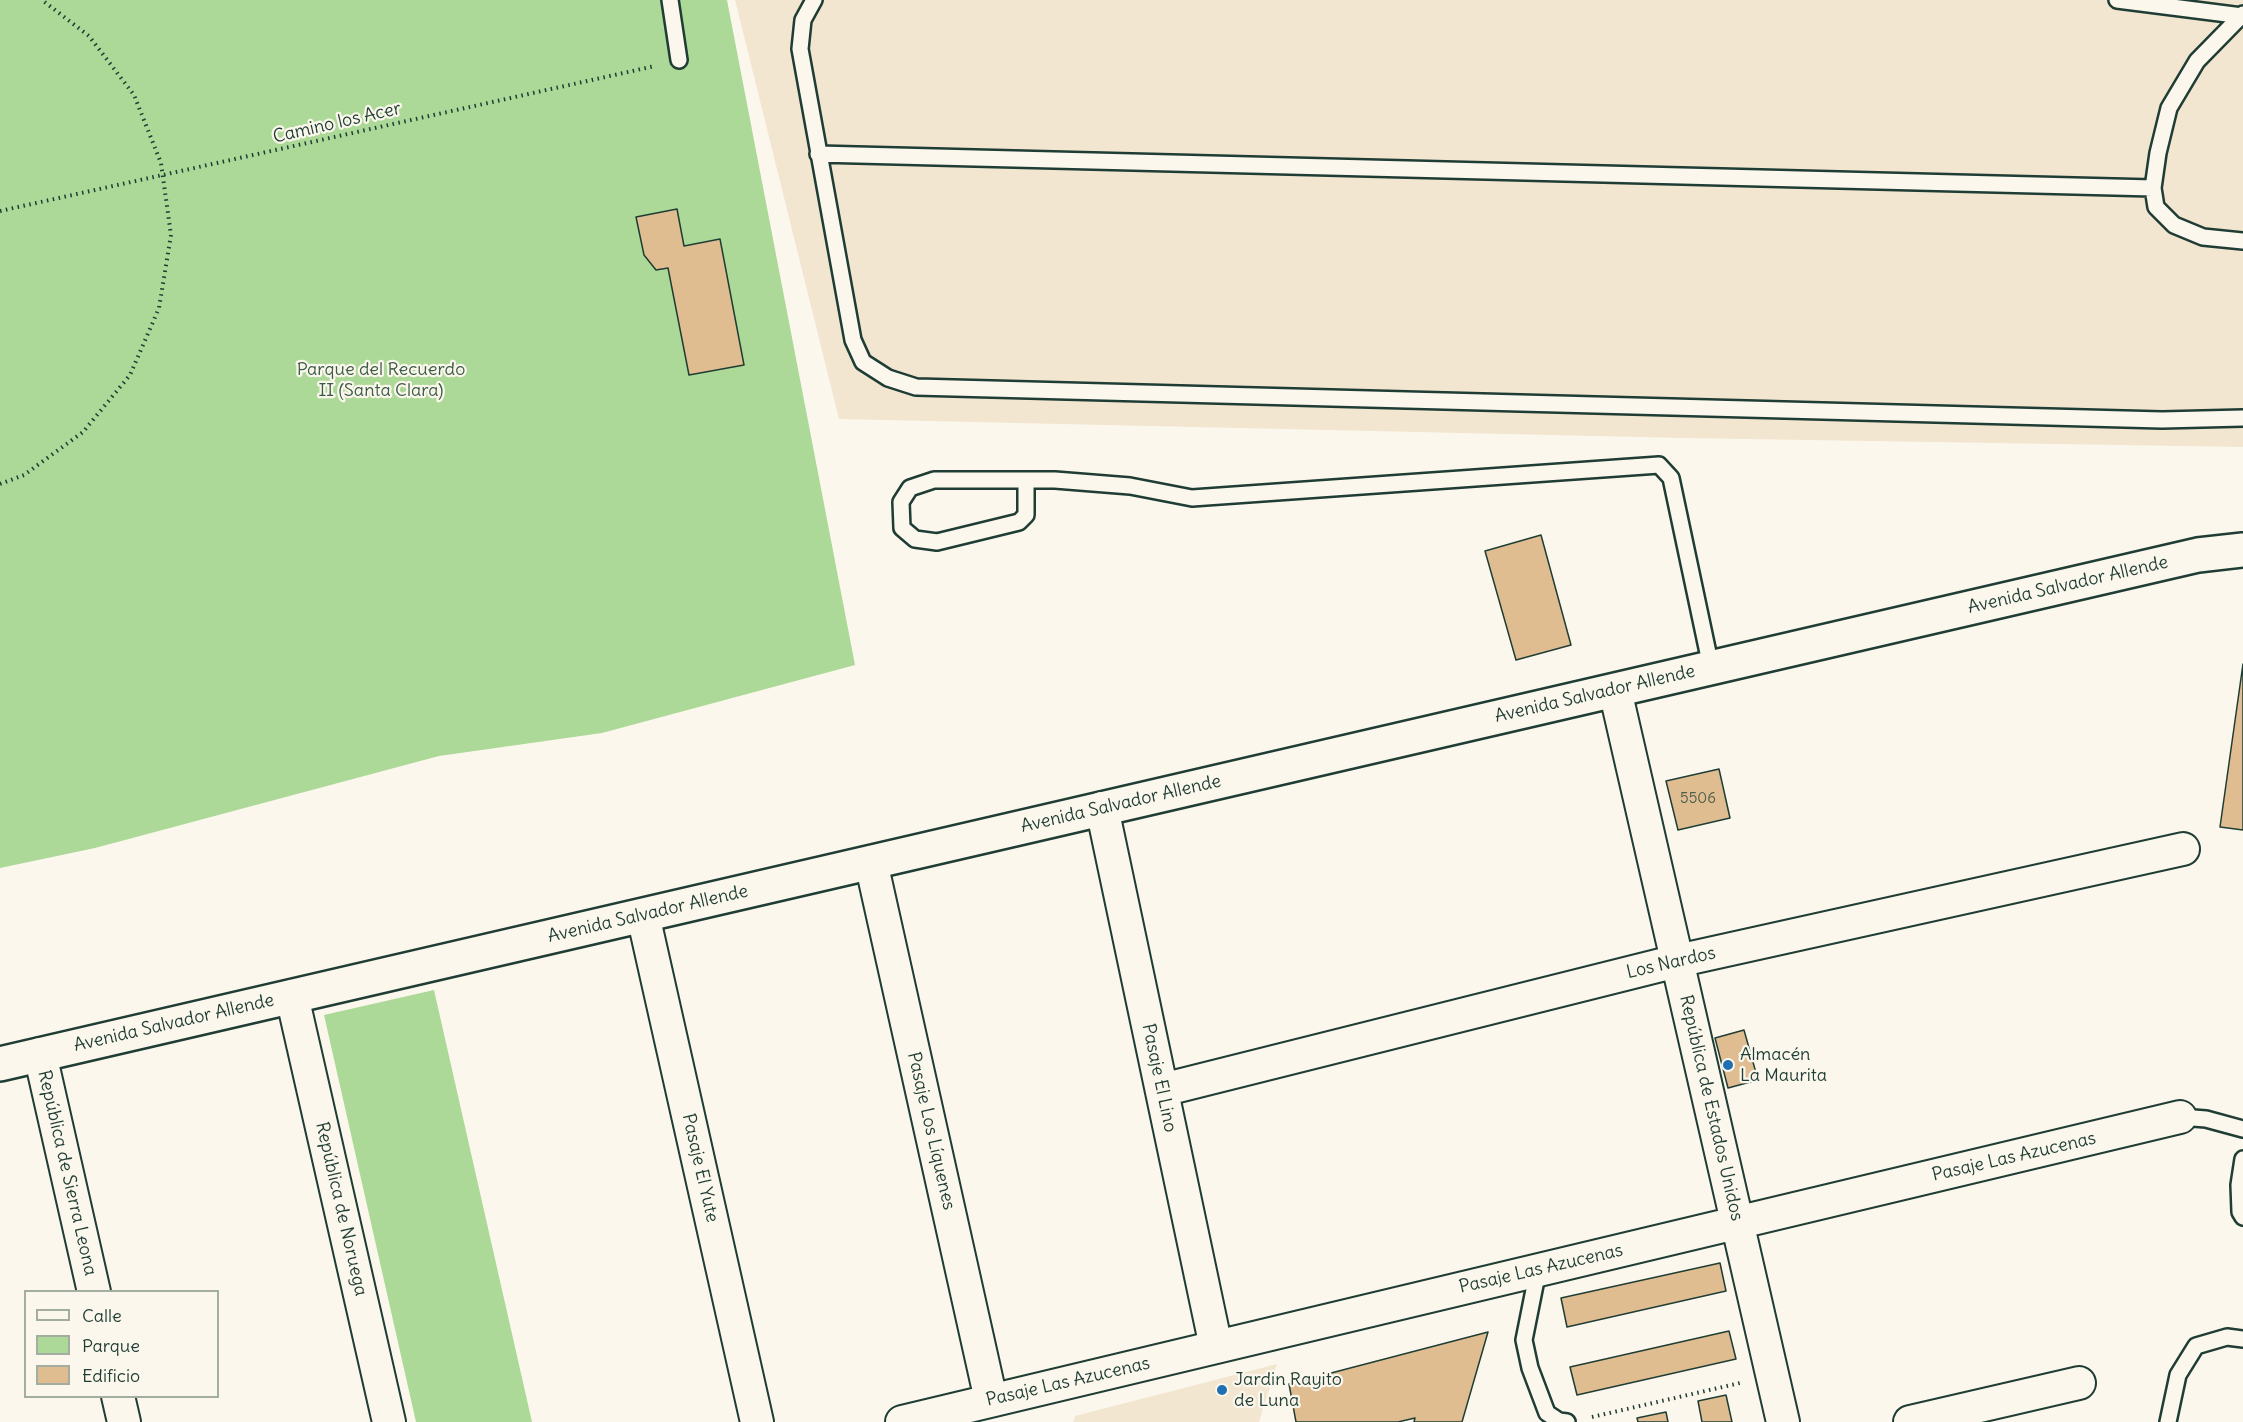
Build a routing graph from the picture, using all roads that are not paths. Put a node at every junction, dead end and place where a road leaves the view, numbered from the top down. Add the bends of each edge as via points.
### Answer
1 (670, 0) edge
2 (814, 0) edge
3 (2117, 0) edge
4 (2242, 15) edge
5 (679, 60) road end
6 (818, 154) junction
7 (2153, 188) junction
8 (2243, 241) edge
9 (2243, 418) edge
10 (1026, 481) junction
11 (2243, 550) edge
12 (1712, 668) junction
13 (1615, 690) junction
14 (1102, 808) junction
15 (2183, 849) dead end
16 (871, 862) junction
17 (643, 915) junction
18 (1677, 961) junction
19 (292, 996) junction
20 (40, 1054) junction
21 (0, 1064) edge
22 (1162, 1090) junction
23 (2180, 1117) joint
24 (2243, 1129) edge
25 (2243, 1159) edge
26 (2243, 1217) edge
27 (1737, 1222) junction
28 (1538, 1270) junction
29 (94, 1290) edge
30 (2243, 1339) edge
31 (1216, 1347) junction
32 (2079, 1383) dead end
33 (118, 1398) edge
34 (991, 1400) junction
35 (124, 1422) edge
36 (389, 1422) edge
37 (758, 1422) edge
38 (902, 1422) edge
39 (1567, 1422) edge
40 (1783, 1422) edge
41 (1910, 1422) edge
42 (2168, 1422) edge

1 - 5 lane
2 - 6 lane via 803,20 800,49
3 - 4 lane
4 - 7 lane via 2197,61 2169,108
6 - 7 lane
6 - 9 lane via 853,340 863,362 888,378 916,387 2162,420
7 - 8 lane via 2156,207 2174,225 2203,237
10 - 10 lane via 934,480 910,488 901,502 902,528 915,539 937,542 1019,522 1026,515
10 - 12 lane via 1131,486 1192,498 1659,465 1671,478
11 - 12 street, Avenida Salvador Allende via 2198,555
12 - 13 street, Avenida Salvador Allende
13 - 14 street, Avenida Salvador Allende
13 - 18 street, República de Estados Unidos
14 - 16 street, Avenida Salvador Allende
14 - 22 street, Pasaje El Lino
15 - 18 street, Los Nardos
16 - 17 street, Avenida Salvador Allende
16 - 34 street, Pasaje Los Líquenes
17 - 19 street, Avenida Salvador Allende
17 - 37 street, Pasaje El Yute
18 - 22 street, Los Nardos
18 - 27 street, República de Estados Unidos
19 - 20 street, Avenida Salvador Allende
19 - 36 street, República de Noruega
20 - 21 street, Avenida Salvador Allende
20 - 29 street, República de Sierra Leona
22 - 31 street, Pasaje El Lino
23 - 24 lane
23 - 27 street, Pasaje Las Azucenas
25 - 26 lane via 2239,1185
27 - 28 street, Pasaje Las Azucenas
27 - 40 street, República de Estados Unidos
28 - 31 street, Pasaje Las Azucenas
28 - 39 lane via 1524,1340 1547,1413
30 - 42 lane via 2227,1337 2196,1346 2178,1375
31 - 34 street, Pasaje Las Azucenas
32 - 41 street
33 - 35 street
34 - 38 street, Pasaje Las Azucenas

